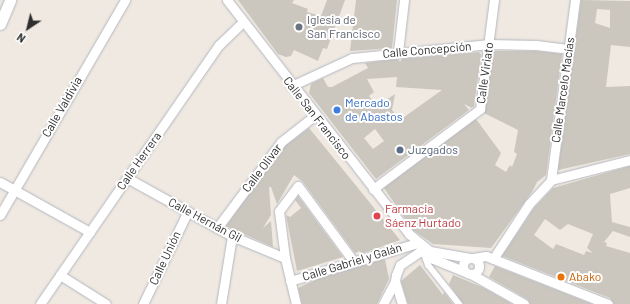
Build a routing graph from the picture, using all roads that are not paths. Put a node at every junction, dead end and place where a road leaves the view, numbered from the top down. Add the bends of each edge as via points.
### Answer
1 (10, 0) edge
2 (125, 0) edge
3 (227, 0) edge
4 (404, 0) edge
5 (494, 0) edge
6 (575, 0) edge
7 (243, 22) junction
8 (0, 24) edge
9 (489, 44) junction
10 (568, 49) junction
11 (398, 52) junction
12 (291, 86) junction
13 (314, 116) junction
14 (630, 160) edge
15 (127, 178) junction
16 (551, 180) junction
17 (0, 182) edge
18 (373, 189) junction
19 (14, 190) junction
20 (188, 211) junction
21 (0, 215) edge
22 (217, 228) junction
23 (90, 232) junction
24 (409, 234) junction
25 (232, 236) junction
26 (414, 244) junction
27 (396, 249) junction
28 (422, 252) junction
29 (284, 258) junction
30 (471, 258) junction
31 (493, 259) junction
32 (354, 262) junction
33 (400, 265) junction
34 (468, 273) junction
35 (60, 275) junction
36 (290, 281) junction
37 (395, 281) junction
38 (40, 304) edge
39 (106, 304) edge
40 (143, 304) edge
41 (221, 304) edge
42 (296, 304) edge
43 (383, 304) edge
44 (402, 304) edge
45 (459, 304) edge
46 (524, 304) edge
47 (608, 304) edge

1 - 8 street
2 - 19 street, Calle Valdivia
3 - 7 street, Calle San Francisco
4 - 11 street
5 - 9 street, Calle Viriato
6 - 10 street, Calle Marcelo Macías
7 - 12 street, Calle San Francisco
7 - 15 street, Calle Herrera via 219,45
9 - 10 street, Calle Concepción
9 - 11 street, Calle Concepción
9 - 18 street, Calle Viriato via 480,109
10 - 16 street, Calle Marcelo Macías
11 - 12 street, Calle Concepción via 352,58
12 - 13 street, Calle San Francisco
13 - 18 street, Calle San Francisco
13 - 22 street, Calle Olivar via 280,142
14 - 16 street
15 - 20 street, Calle Hernán Gil
15 - 23 street, Calle Herrera
16 - 31 street via 529,204
17 - 19 street
18 - 24 street, Calle San Francisco
19 - 21 street, Calle Valdivia
19 - 23 street
20 - 22 street, Calle Hernán Gil
20 - 40 street, Calle Unión
22 - 25 street, Calle Hernán Gil
23 - 35 street, Calle Herrera
24 - 26 street
24 - 30 street via 430,251
25 - 29 street, Calle Hernán Gil
25 - 41 street
26 - 27 street, Calle Gabriel y Galán
26 - 28 street
27 - 32 street, Calle Gabriel y Galán
27 - 33 street
28 - 33 street
28 - 34 street
28 - 45 street via 428,265
29 - 32 street via 279,211 298,186
29 - 36 street
30 - 31 street via 486,256
30 - 34 street via 463,264
30 - 34 street via 479,263 479,268
31 - 47 street
32 - 36 street, Calle Gabriel y Galán
33 - 37 street
34 - 46 street
35 - 38 street, Calle Herrera
35 - 39 street
36 - 42 street
37 - 43 street
37 - 44 street

